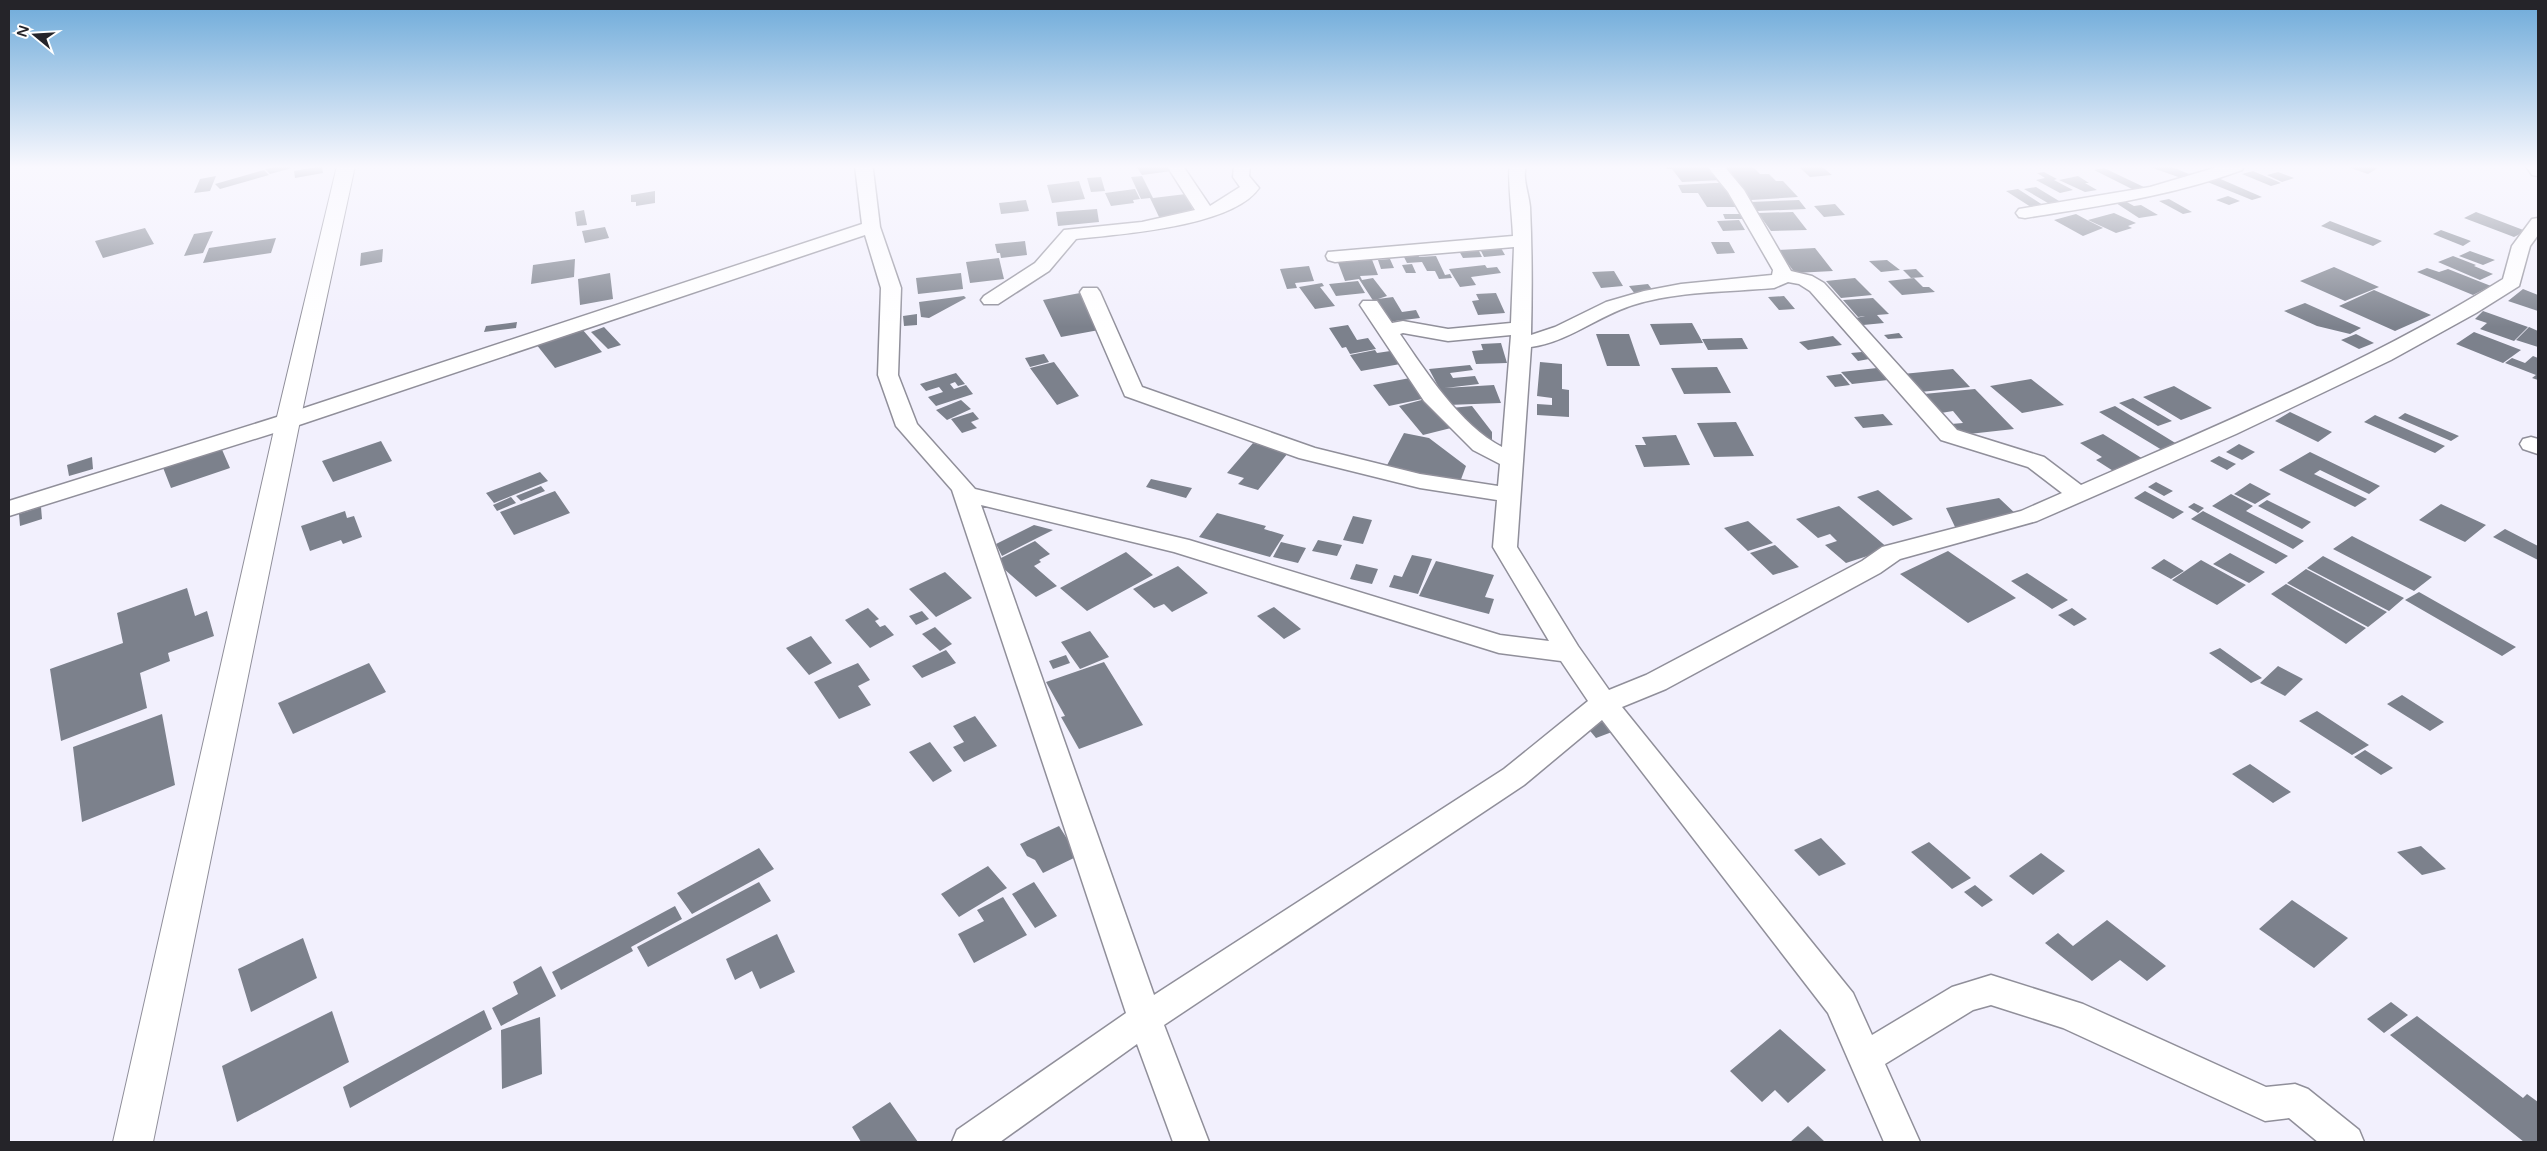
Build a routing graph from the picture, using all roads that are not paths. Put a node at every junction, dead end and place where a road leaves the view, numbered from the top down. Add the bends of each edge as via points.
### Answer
1 (334, 220) edge
2 (869, 220) edge
3 (1173, 220) edge
4 (1521, 220) edge
5 (1752, 220) edge
6 (2538, 222) edge
7 (870, 227) junction
8 (1522, 241) junction
9 (2530, 247) edge
10 (1335, 256) dead end
11 (1782, 275) junction
12 (1090, 292) dead end
13 (991, 300) dead end
14 (1370, 305) dead end
15 (1388, 330) junction
16 (1521, 335) junction
17 (288, 421) junction
18 (1511, 461) junction
19 (964, 494) junction
20 (2079, 494) junction
21 (1509, 495) junction
22 (9, 510) edge
23 (1569, 653) junction
24 (1604, 703) junction
25 (1145, 1019) junction
26 (1865, 1058) junction
27 (133, 1142) edge
28 (970, 1142) edge
29 (1192, 1142) edge
30 (1902, 1142) edge
31 (2346, 1142) edge

1 - 17 main road
2 - 7 street
3 - 13 street via 1142,227 1070,234 1042,267
4 - 8 street
5 - 11 street
6 - 9 street
7 - 17 street
7 - 19 street via 891,288 888,375 907,426 963,488
8 - 10 street
8 - 16 street
9 - 20 street via 2512,282 2469,309 2358,368 2228,430
11 - 16 street via 1774,282 1661,294 1628,301 1541,340
11 - 20 street via 1805,280 1817,287 1949,434 2036,462
12 - 21 street via 1133,391 1307,453 1420,481
14 - 15 street
15 - 16 street via 1403,328 1448,335
15 - 18 street via 1432,396 1480,445
16 - 18 street
17 - 22 street
17 - 27 main road
18 - 21 street
19 - 23 street via 1180,546 1499,644
19 - 25 street
20 - 24 street via 2029,516 1891,553 1871,567 1656,682
21 - 23 street via 1505,547
23 - 24 street
24 - 25 street via 1514,777
24 - 26 street via 1841,1004
25 - 28 street
25 - 29 street
26 - 30 street
26 - 31 street via 1964,997 1991,990 2071,1015 2265,1104 2295,1101

